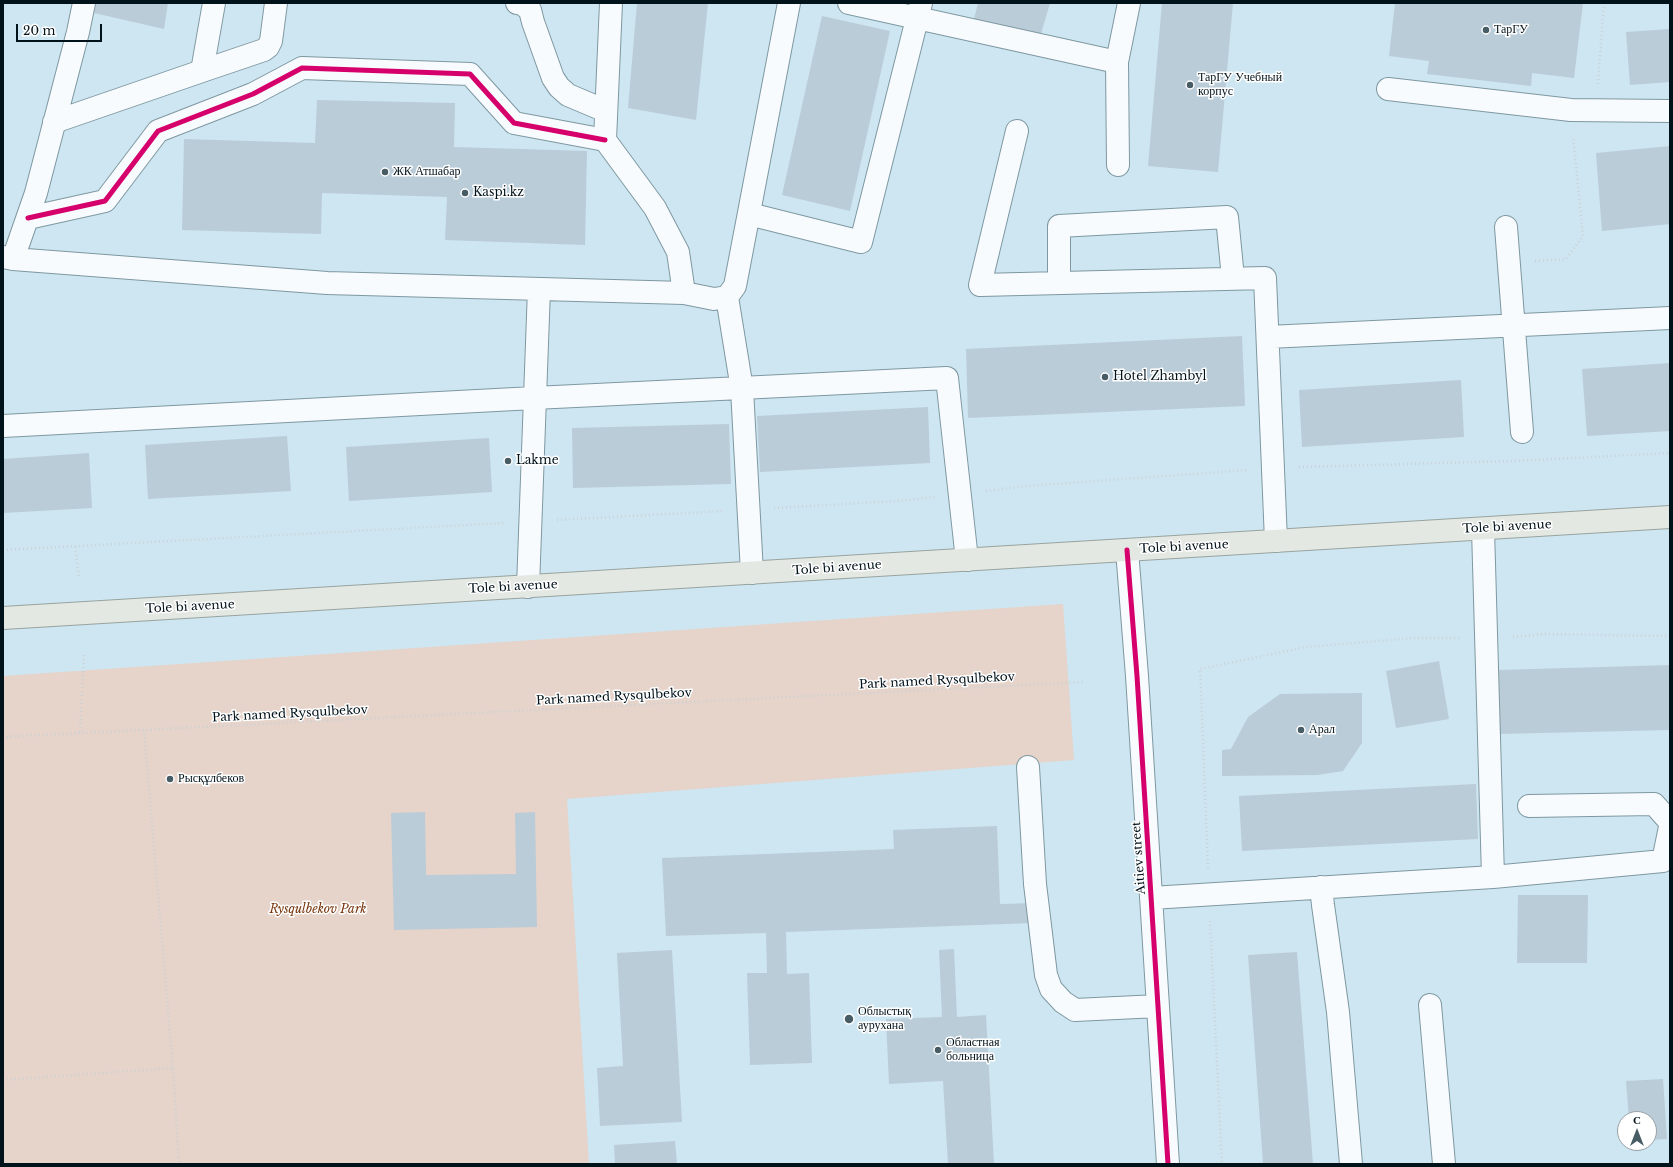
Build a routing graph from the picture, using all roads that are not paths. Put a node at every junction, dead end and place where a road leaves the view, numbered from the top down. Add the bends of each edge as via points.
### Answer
1 (84, 3) edge
2 (214, 3) edge
3 (276, 3) edge
4 (517, 3) edge
5 (612, 3) edge
6 (789, 3) edge
7 (849, 3) edge
8 (1129, 3) edge
9 (919, 11) edge
10 (1117, 62) junction
11 (202, 71) junction
12 (1388, 90) dead end
13 (606, 111) junction
14 (1670, 111) edge
15 (54, 122) junction
16 (1017, 131) dead end
17 (605, 140) junction
18 (1118, 165) dead end
19 (749, 214) junction
20 (28, 218) junction
21 (1506, 227) dead end
22 (8, 258) edge
23 (1233, 278) junction
24 (1059, 283) junction
25 (539, 289) junction
26 (684, 293) junction
27 (727, 297) junction
28 (1670, 318) edge
29 (1513, 325) junction
30 (1268, 337) junction
31 (742, 389) junction
32 (534, 398) junction
33 (3, 426) edge
34 (1522, 432) dead end
35 (1670, 517) edge
36 (1483, 529) junction
37 (1276, 541) junction
38 (1127, 550) junction
39 (967, 560) junction
40 (752, 573) junction
41 (528, 587) junction
42 (3, 618) edge
43 (1028, 767) dead end
44 (1529, 806) dead end
45 (1670, 822) edge
46 (1670, 827) edge
47 (1493, 877) junction
48 (1322, 887) junction
49 (1151, 898) junction
50 (1430, 1005) dead end
51 (1158, 1006) junction
52 (1168, 1164) edge
53 (1351, 1164) edge
54 (1444, 1164) edge

1 - 15 street
2 - 11 street
3 - 11 street via 268,47
4 - 13 street via 530,10 553,78 559,87 568,95
5 - 13 street
6 - 19 street
7 - 9 street
8 - 10 street
9 - 10 street
9 - 19 street via 861,242
10 - 18 street
11 - 15 street
12 - 14 street via 1571,110
13 - 17 street
15 - 20 street
16 - 24 street via 980,285
17 - 20 street via 514,123 470,74 302,68 253,94 158,131 106,201
17 - 26 street via 655,208 678,252
19 - 27 street via 735,286
20 - 22 street
21 - 29 street
22 - 25 street via 327,283
23 - 24 street
23 - 24 street via 1227,217 1059,226
23 - 30 street via 1265,278
25 - 26 street
25 - 32 street
26 - 27 street via 714,299
27 - 31 street
28 - 29 street
29 - 30 street
29 - 34 street
30 - 37 street
31 - 32 street
31 - 39 street via 946,378
31 - 40 street
32 - 33 street
32 - 41 street
35 - 36 main road, Tole bi avenue
36 - 37 main road, Tole bi avenue
36 - 47 street
37 - 38 main road, Tole bi avenue
38 - 39 main road, Tole bi avenue
38 - 49 street, Aitiev street
39 - 40 main road, Tole bi avenue
40 - 41 main road, Tole bi avenue
41 - 42 main road, Tole bi avenue
43 - 51 street via 1035,884 1046,975 1051,989 1075,1010
44 - 45 street via 1654,804
46 - 47 street via 1663,861
47 - 48 street
48 - 49 street
48 - 53 street via 1322,905 1338,1012
49 - 51 street, Aitiev street
50 - 54 street
51 - 52 street, Aitiev street

